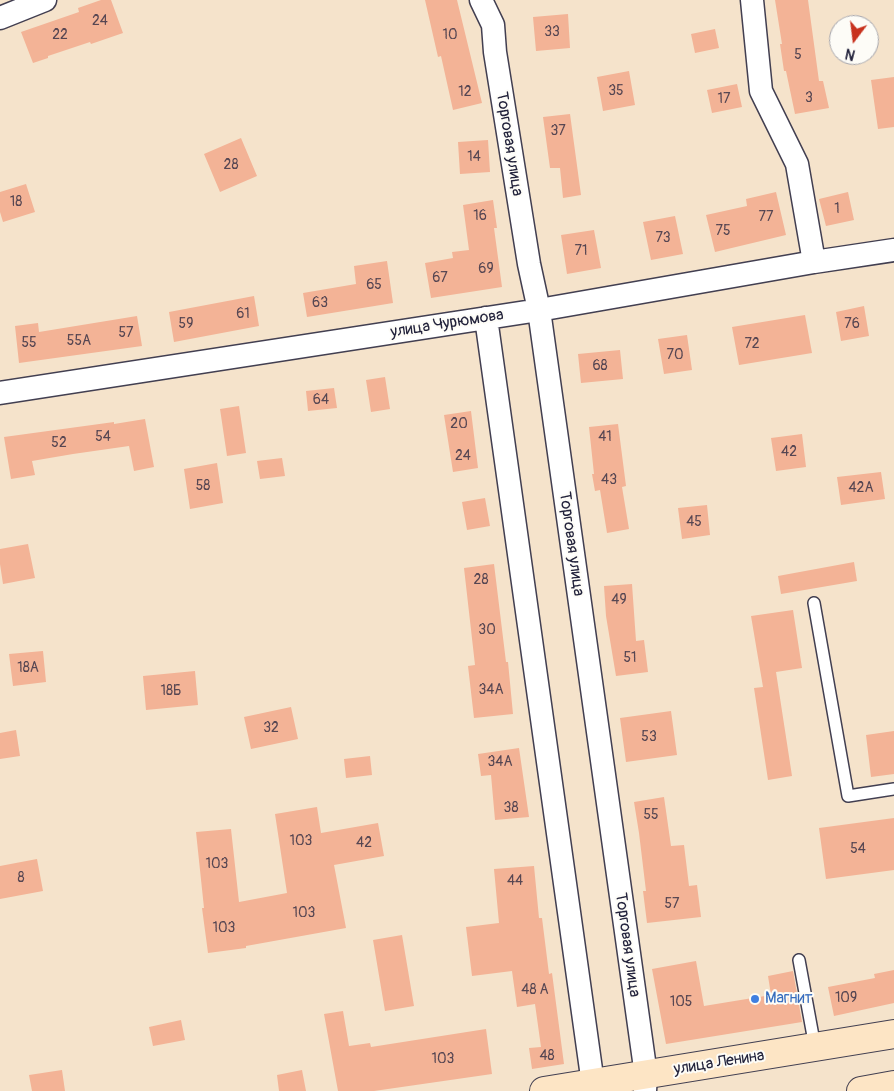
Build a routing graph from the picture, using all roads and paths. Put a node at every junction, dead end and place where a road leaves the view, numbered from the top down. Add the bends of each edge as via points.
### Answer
1 (45, 0) edge
2 (481, 0) edge
3 (498, 0) edge
4 (752, 0) edge
5 (0, 18) edge
6 (493, 25) junction
7 (894, 250) edge
8 (814, 262) junction
9 (539, 310) junction
10 (486, 318) junction
11 (0, 393) edge
12 (814, 603) dead end
13 (894, 789) edge
14 (799, 960) dead end
15 (894, 1034) edge
16 (815, 1047) junction
17 (646, 1083) edge
18 (894, 1085) edge
19 (593, 1087) edge
20 (544, 1091) edge
21 (860, 1091) edge

1 - 5 street
2 - 6 street, Торговая улица
3 - 6 street
4 - 8 street via 761,91 797,164
6 - 9 street, Торговая улица via 527,254
7 - 8 street, улица Чурюмова
8 - 9 street, улица Чурюмова
9 - 10 street, улица Чурюмова
9 - 17 street, Торговая улица
10 - 11 street, улица Чурюмова
10 - 19 street
12 - 13 lane via 848,796
14 - 16 lane
15 - 16 street, улица Ленина
16 - 17 street, улица Ленина
17 - 19 street, улица Ленина
18 - 21 street
19 - 20 street, улица Ленина

